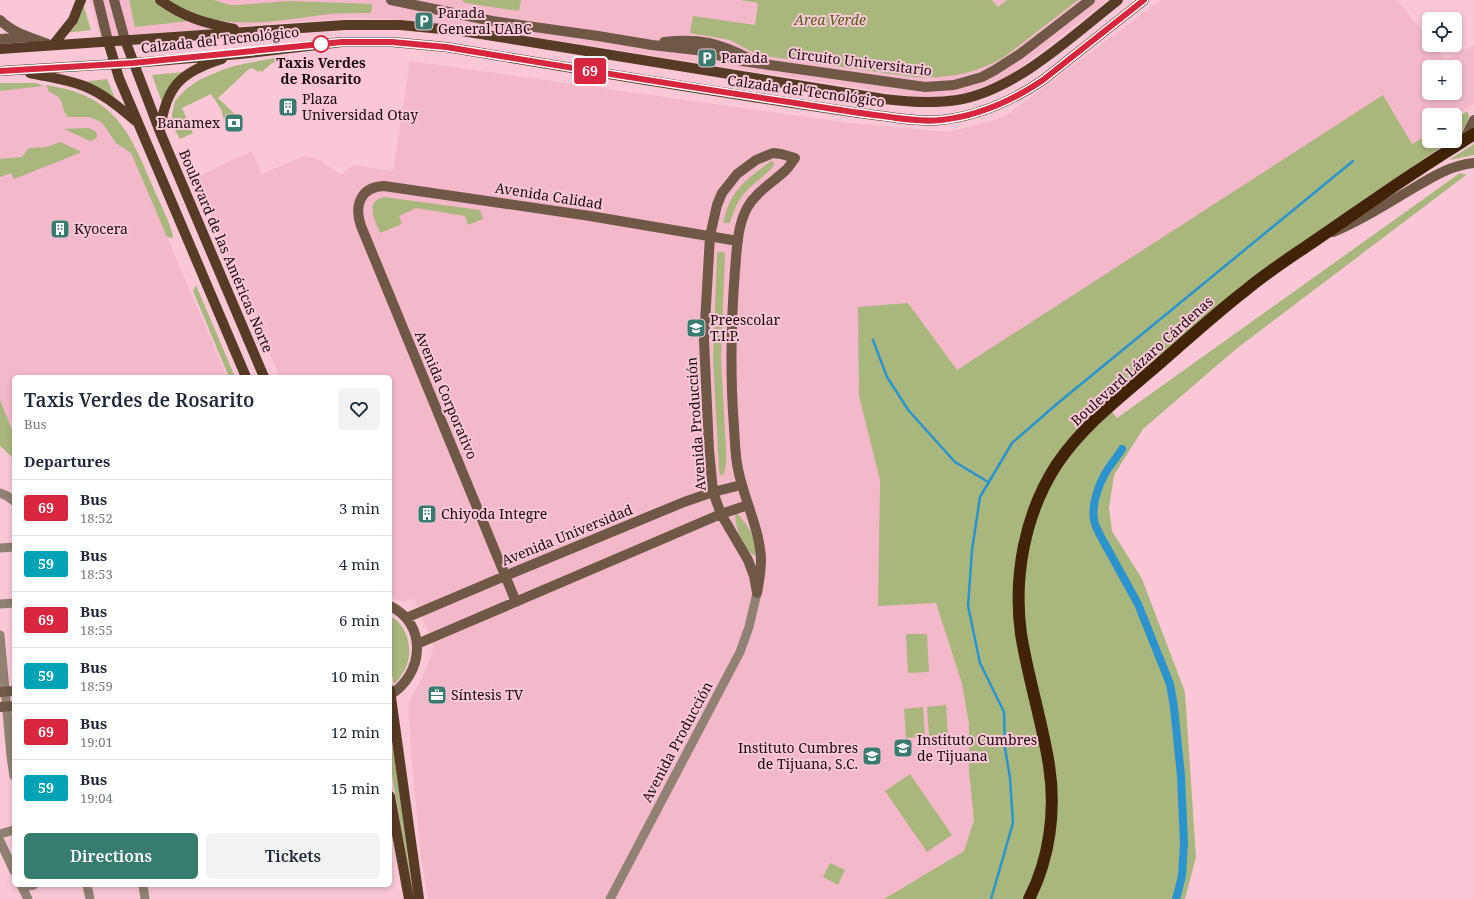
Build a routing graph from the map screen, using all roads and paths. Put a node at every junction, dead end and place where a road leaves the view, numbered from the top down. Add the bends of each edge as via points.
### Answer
1 (81, 0) edge
2 (98, 0) edge
3 (114, 0) edge
4 (160, 0) edge
5 (391, 0) edge
6 (1090, 0) edge
7 (1118, 0) edge
8 (1144, 0) edge
9 (0, 20) edge
10 (248, 32) junction
11 (31, 36) junction
12 (0, 39) edge
13 (125, 40) junction
14 (108, 41) junction
15 (51, 45) junction
16 (0, 49) edge
17 (240, 54) junction
18 (133, 63) junction
19 (114, 64) junction
20 (18, 70) junction
21 (0, 71) edge
22 (1474, 120) edge
23 (139, 123) junction
24 (160, 132) junction
25 (1469, 137) edge
26 (1474, 163) edge
27 (361, 198) joint
28 (710, 236) junction
29 (1318, 238) junction
30 (738, 241) junction
31 (245, 375) edge
32 (263, 375) edge
33 (741, 485) junction
34 (714, 492) junction
35 (0, 494) edge
36 (12, 500) edge
37 (748, 505) junction
38 (721, 514) junction
39 (12, 547) edge
40 (0, 548) edge
41 (505, 576) junction
42 (757, 593) junction
43 (516, 602) junction
44 (12, 603) edge
45 (0, 604) edge
46 (392, 607) edge
47 (406, 618) junction
48 (0, 635) edge
49 (417, 644) junction
50 (7, 692) edge
51 (392, 692) edge
52 (7, 707) edge
53 (392, 708) edge
54 (12, 763) edge
55 (392, 807) edge
56 (12, 831) edge
57 (0, 834) edge
58 (0, 841) edge
59 (12, 867) edge
60 (22, 887) edge
61 (87, 887) edge
62 (143, 887) edge
63 (28, 899) edge
64 (90, 899) edge
65 (146, 899) edge
66 (408, 899) edge
67 (419, 899) edge
68 (610, 899) edge
69 (1028, 899) edge

1 - 15 main road via 73,20
2 - 14 street
3 - 13 street, Boulevard de las Américas Norte
4 - 10 main road via 190,18
5 - 6 street, Circuito Universitario via 492,21 696,50 757,63 925,87 954,85 982,77 1020,54
7 - 10 main road, Calzada del Tecnológico via 1033,67 1011,80 976,96 936,103 884,99 429,27 393,24 345,25
8 - 17 main road, Calzada del Tecnológico via 1027,91 979,113 939,120 869,114 421,44 342,42
9 - 11 street via 17,32
10 - 13 main road, Calzada del Tecnológico
11 - 12 street
11 - 15 street
13 - 14 main road, Calzada del Tecnológico
13 - 18 main road, Boulevard de las Américas Norte
14 - 15 main road, Calzada del Tecnológico
14 - 19 main road
15 - 16 main road, Calzada del Tecnológico
17 - 18 main road, Calzada del Tecnológico
17 - 24 main road via 200,68 175,85 163,111
18 - 19 main road, Calzada del Tecnológico
18 - 24 main road, Boulevard de las Américas Norte
19 - 20 main road, Calzada del Tecnológico
19 - 23 main road
20 - 21 main road, Calzada del Tecnológico
20 - 23 main road via 84,86 102,95
22 - 25 street, Boulevard Lázaro Cárdenas
23 - 31 main road
24 - 32 main road, Boulevard de las Américas Norte
25 - 29 highway, Boulevard Lázaro Cárdenas
26 - 29 street via 1453,167 1434,176 1356,223
27 - 28 street, Avenida Calidad via 376,186 389,186
27 - 41 street, Avenida Corporativo via 357,211 361,226
28 - 30 street, Avenida Calidad
28 - 30 street, Avenida Producción via 716,205 722,192 738,174 756,160 773,153 795,158 787,169 752,200 743,217
28 - 34 street, Avenida Producción via 704,340 710,468
29 - 69 highway, Boulevard Lázaro Cárdenas via 1246,290 1101,414 1057,464 1041,494 1030,520 1022,550 1019,606 1027,664 1049,764 1052,819 1042,867
30 - 33 street, Avenida Producción via 733,297 732,377 737,465
33 - 34 street, Avenida Universidad
33 - 37 street, Avenida Producción
34 - 38 street, Avenida Producción
34 - 41 street, Avenida Universidad
35 - 36 street
37 - 38 street
37 - 42 street, Avenida Producción via 761,559
38 - 42 street, Avenida Producción via 748,560
38 - 43 street
39 - 40 street
41 - 43 street, Avenida Corporativo
41 - 47 street, Avenida Universidad
42 - 68 street, Avenida Producción via 740,652
43 - 49 street
44 - 45 street
46 - 47 street
47 - 49 street
48 - 50 street
49 - 51 street via 417,656 412,673 401,687
50 - 52 street
52 - 54 street
53 - 67 main road
55 - 66 main road
56 - 57 street
58 - 59 street
60 - 63 street
61 - 64 street
62 - 65 street

